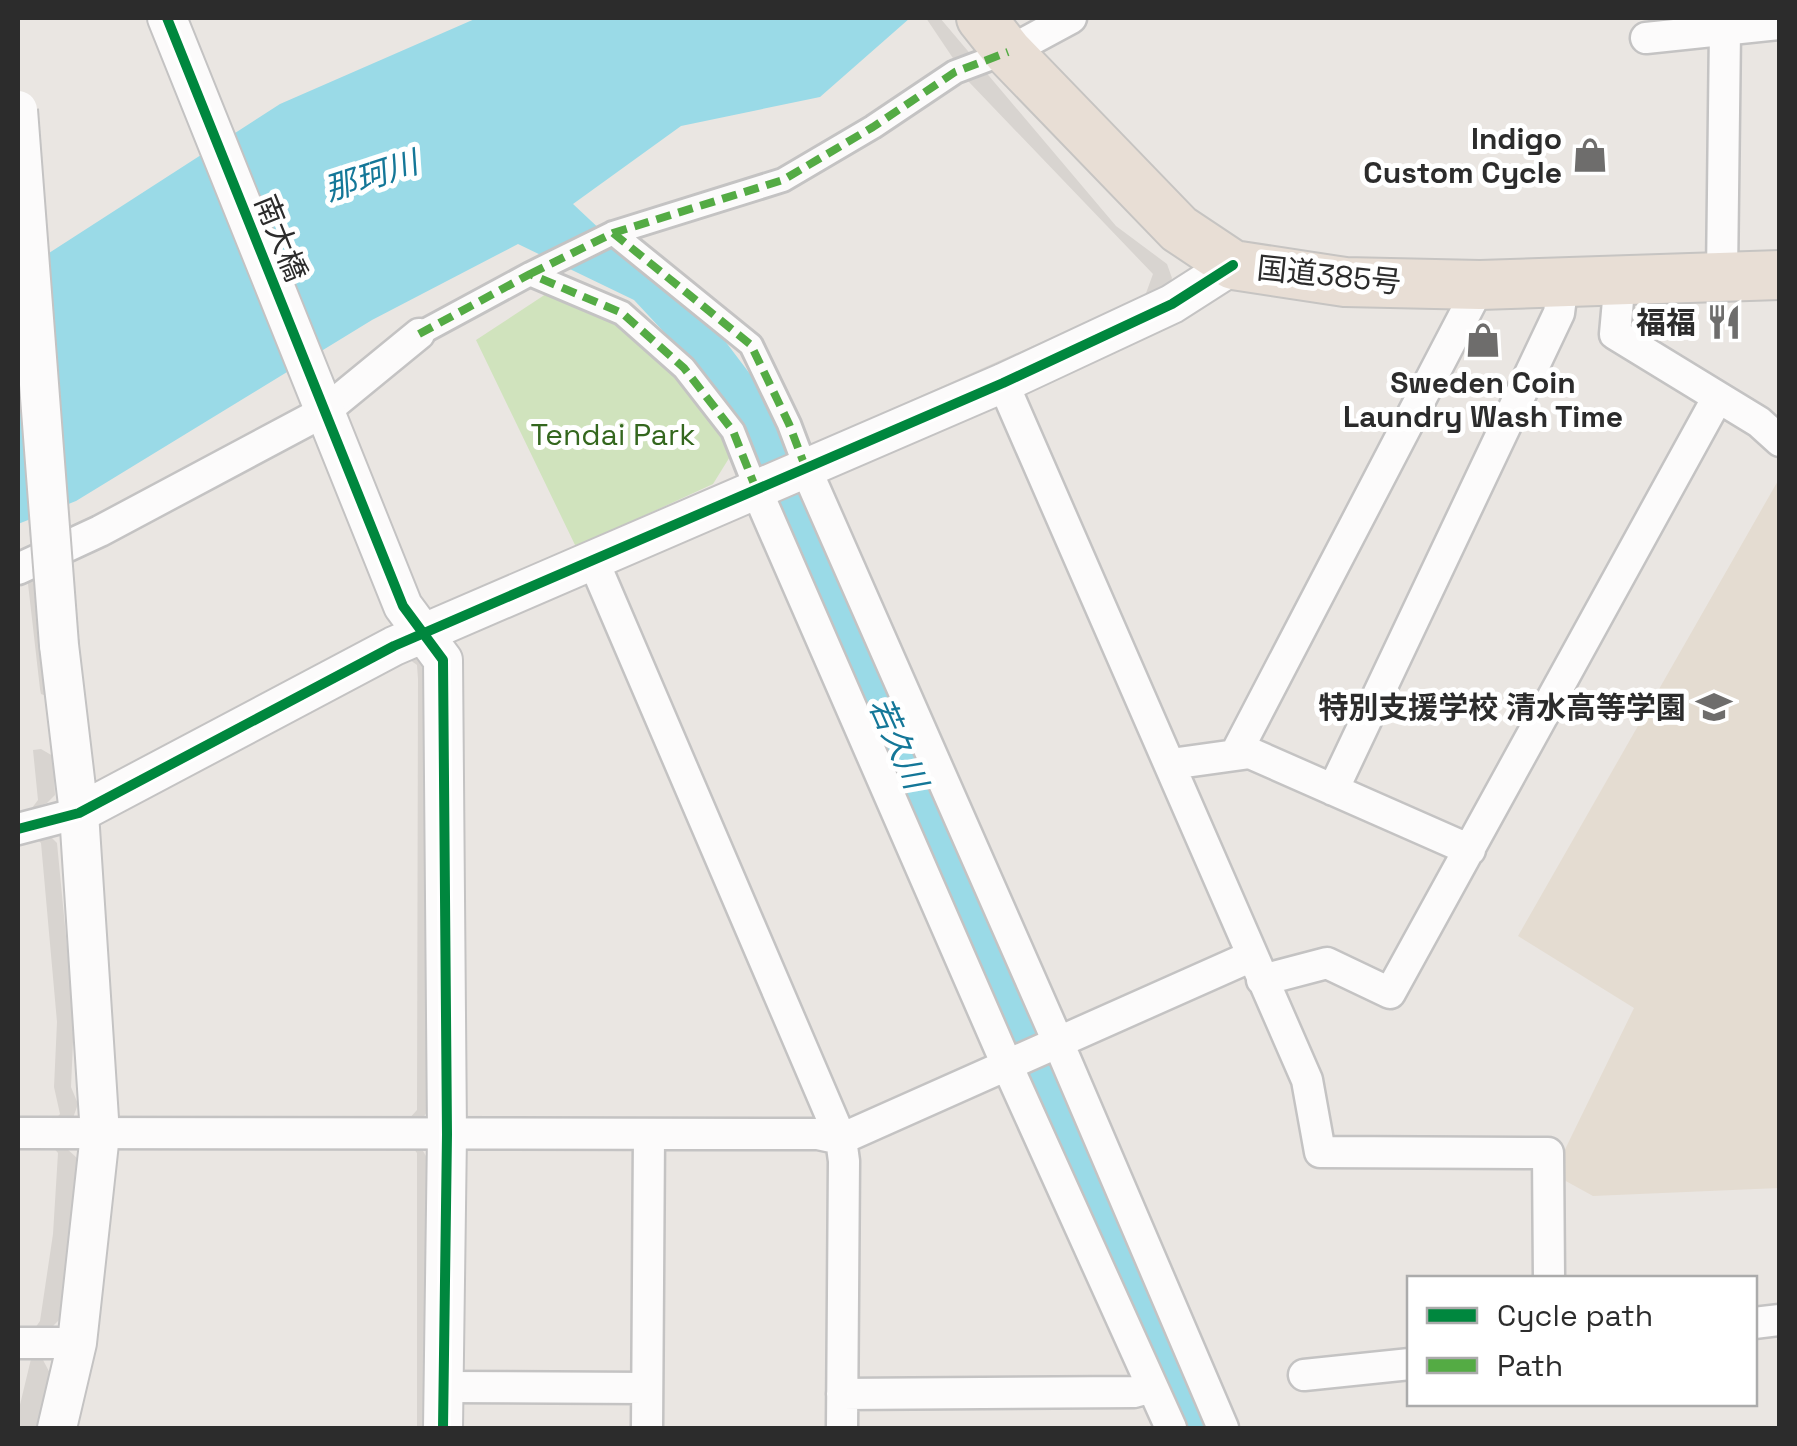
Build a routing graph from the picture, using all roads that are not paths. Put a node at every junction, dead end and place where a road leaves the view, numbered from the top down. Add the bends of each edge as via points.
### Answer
1 (167, 18) edge
2 (1071, 18) edge
3 (1780, 24) edge
4 (991, 30) edge
5 (1725, 30) junction
6 (1646, 38) dead end
7 (18, 108) edge
8 (608, 235) junction
9 (1233, 265) junction
10 (534, 272) junction
11 (1722, 276) junction
12 (1780, 276) edge
13 (1620, 278) junction
14 (1564, 282) junction
15 (1480, 285) junction
16 (419, 334) joint
17 (1003, 383) junction
18 (1718, 397) junction
19 (320, 400) junction
20 (1780, 441) edge
21 (804, 470) junction
22 (760, 488) junction
23 (593, 560) junction
24 (18, 569) edge
25 (422, 636) junction
26 (1235, 754) junction
27 (1171, 764) junction
28 (1333, 790) junction
29 (79, 813) junction
30 (18, 829) edge
31 (1470, 850) junction
32 (1257, 968) junction
33 (1058, 1042) junction
34 (1006, 1065) junction
35 (18, 1133) edge
36 (100, 1134) junction
37 (447, 1134) junction
38 (649, 1136) junction
39 (841, 1139) junction
40 (1549, 1276) edge
41 (18, 1342) edge
42 (77, 1343) junction
43 (1407, 1364) edge
44 (1304, 1375) dead end
45 (442, 1387) junction
46 (1152, 1387) junction
47 (646, 1388) junction
48 (842, 1394) junction
49 (57, 1428) edge
50 (443, 1428) edge
51 (646, 1428) edge
52 (842, 1428) edge
53 (1171, 1428) edge
54 (1223, 1428) edge

1 - 19 street, 南大橋
2 - 4 street
3 - 5 street
4 - 8 street via 955,72 783,180
4 - 9 highway, 国道385号 via 1179,229
5 - 6 street
5 - 11 street
7 - 29 street, bridge via 59,644
8 - 10 street
8 - 21 street via 751,345
9 - 15 highway, 国道385号 via 1345,282
9 - 17 street via 1172,304
10 - 16 street
10 - 22 street via 622,313 684,368 733,431
11 - 12 highway, 国道385号
11 - 13 highway, 国道385号
13 - 14 highway, 国道385号
13 - 18 street via 1616,334
14 - 15 highway, 国道385号
14 - 28 street via 1559,313
15 - 26 street
16 - 19 street
17 - 21 street
17 - 27 street
18 - 20 street
18 - 31 street
19 - 24 street via 100,531
19 - 25 street, 南大橋 via 403,606
21 - 22 street
21 - 33 street
22 - 23 street
22 - 34 street
23 - 25 street
23 - 39 street
25 - 29 street
25 - 37 street, 南大橋 via 443,660
26 - 27 street
26 - 28 street via 1250,752
27 - 32 street
28 - 31 street
29 - 30 street
29 - 36 street
31 - 32 street via 1390,993 1327,963
32 - 33 street
32 - 40 street via 1307,1080 1320,1152 1548,1154
33 - 34 street
33 - 54 street
34 - 39 street
34 - 46 street
35 - 36 street
36 - 37 street
36 - 42 street
37 - 38 street
37 - 45 street, 南大橋
38 - 39 street
38 - 47 street
39 - 48 street
41 - 42 street
42 - 49 street
43 - 44 street
45 - 47 street
45 - 50 street, 南大橋
46 - 48 street
46 - 53 street
47 - 51 street
48 - 52 street

